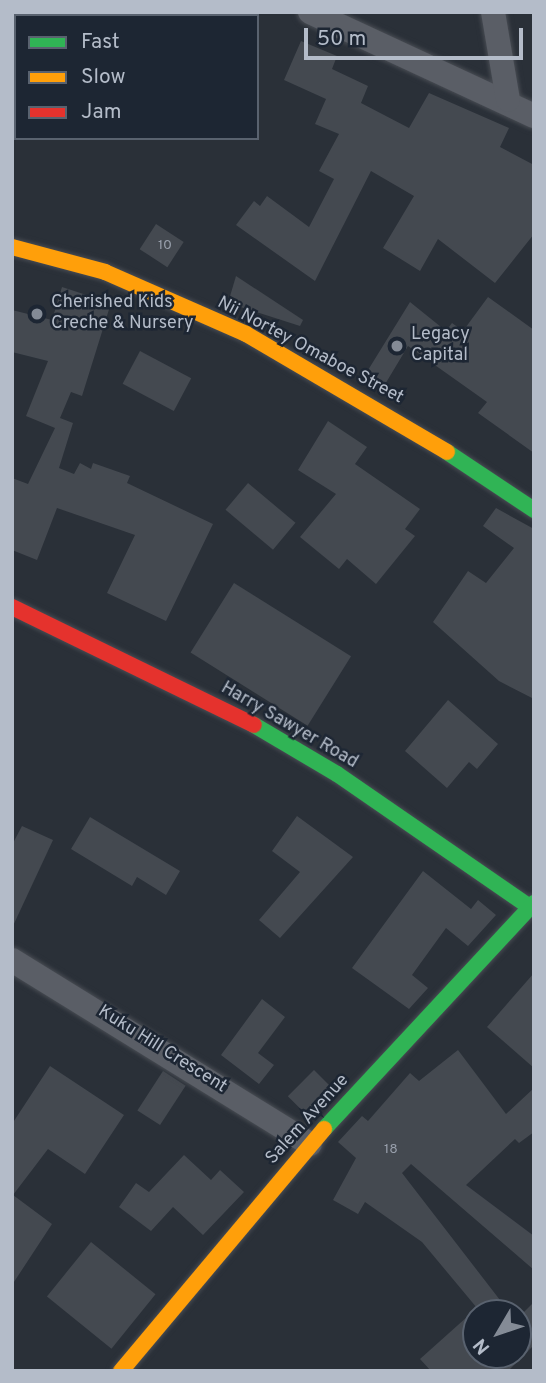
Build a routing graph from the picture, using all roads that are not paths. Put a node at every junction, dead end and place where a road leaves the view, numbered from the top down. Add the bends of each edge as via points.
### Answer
1 (310, 12) edge
2 (493, 12) edge
3 (508, 100) junction
4 (534, 116) edge
5 (12, 247) edge
6 (534, 510) edge
7 (12, 607) edge
8 (532, 905) edge
9 (12, 960) edge
10 (310, 1144) junction
11 (121, 1371) edge

1 - 3 street
2 - 3 street
3 - 4 street
5 - 6 street, Nii Nortey Omaboe Street via 105,272 246,334 402,422
7 - 8 street, Harry Sawyer Road via 226,709 348,782
8 - 10 street, Salem Avenue
9 - 10 street, Kuku Hill Crescent
10 - 11 street, Salem Avenue

